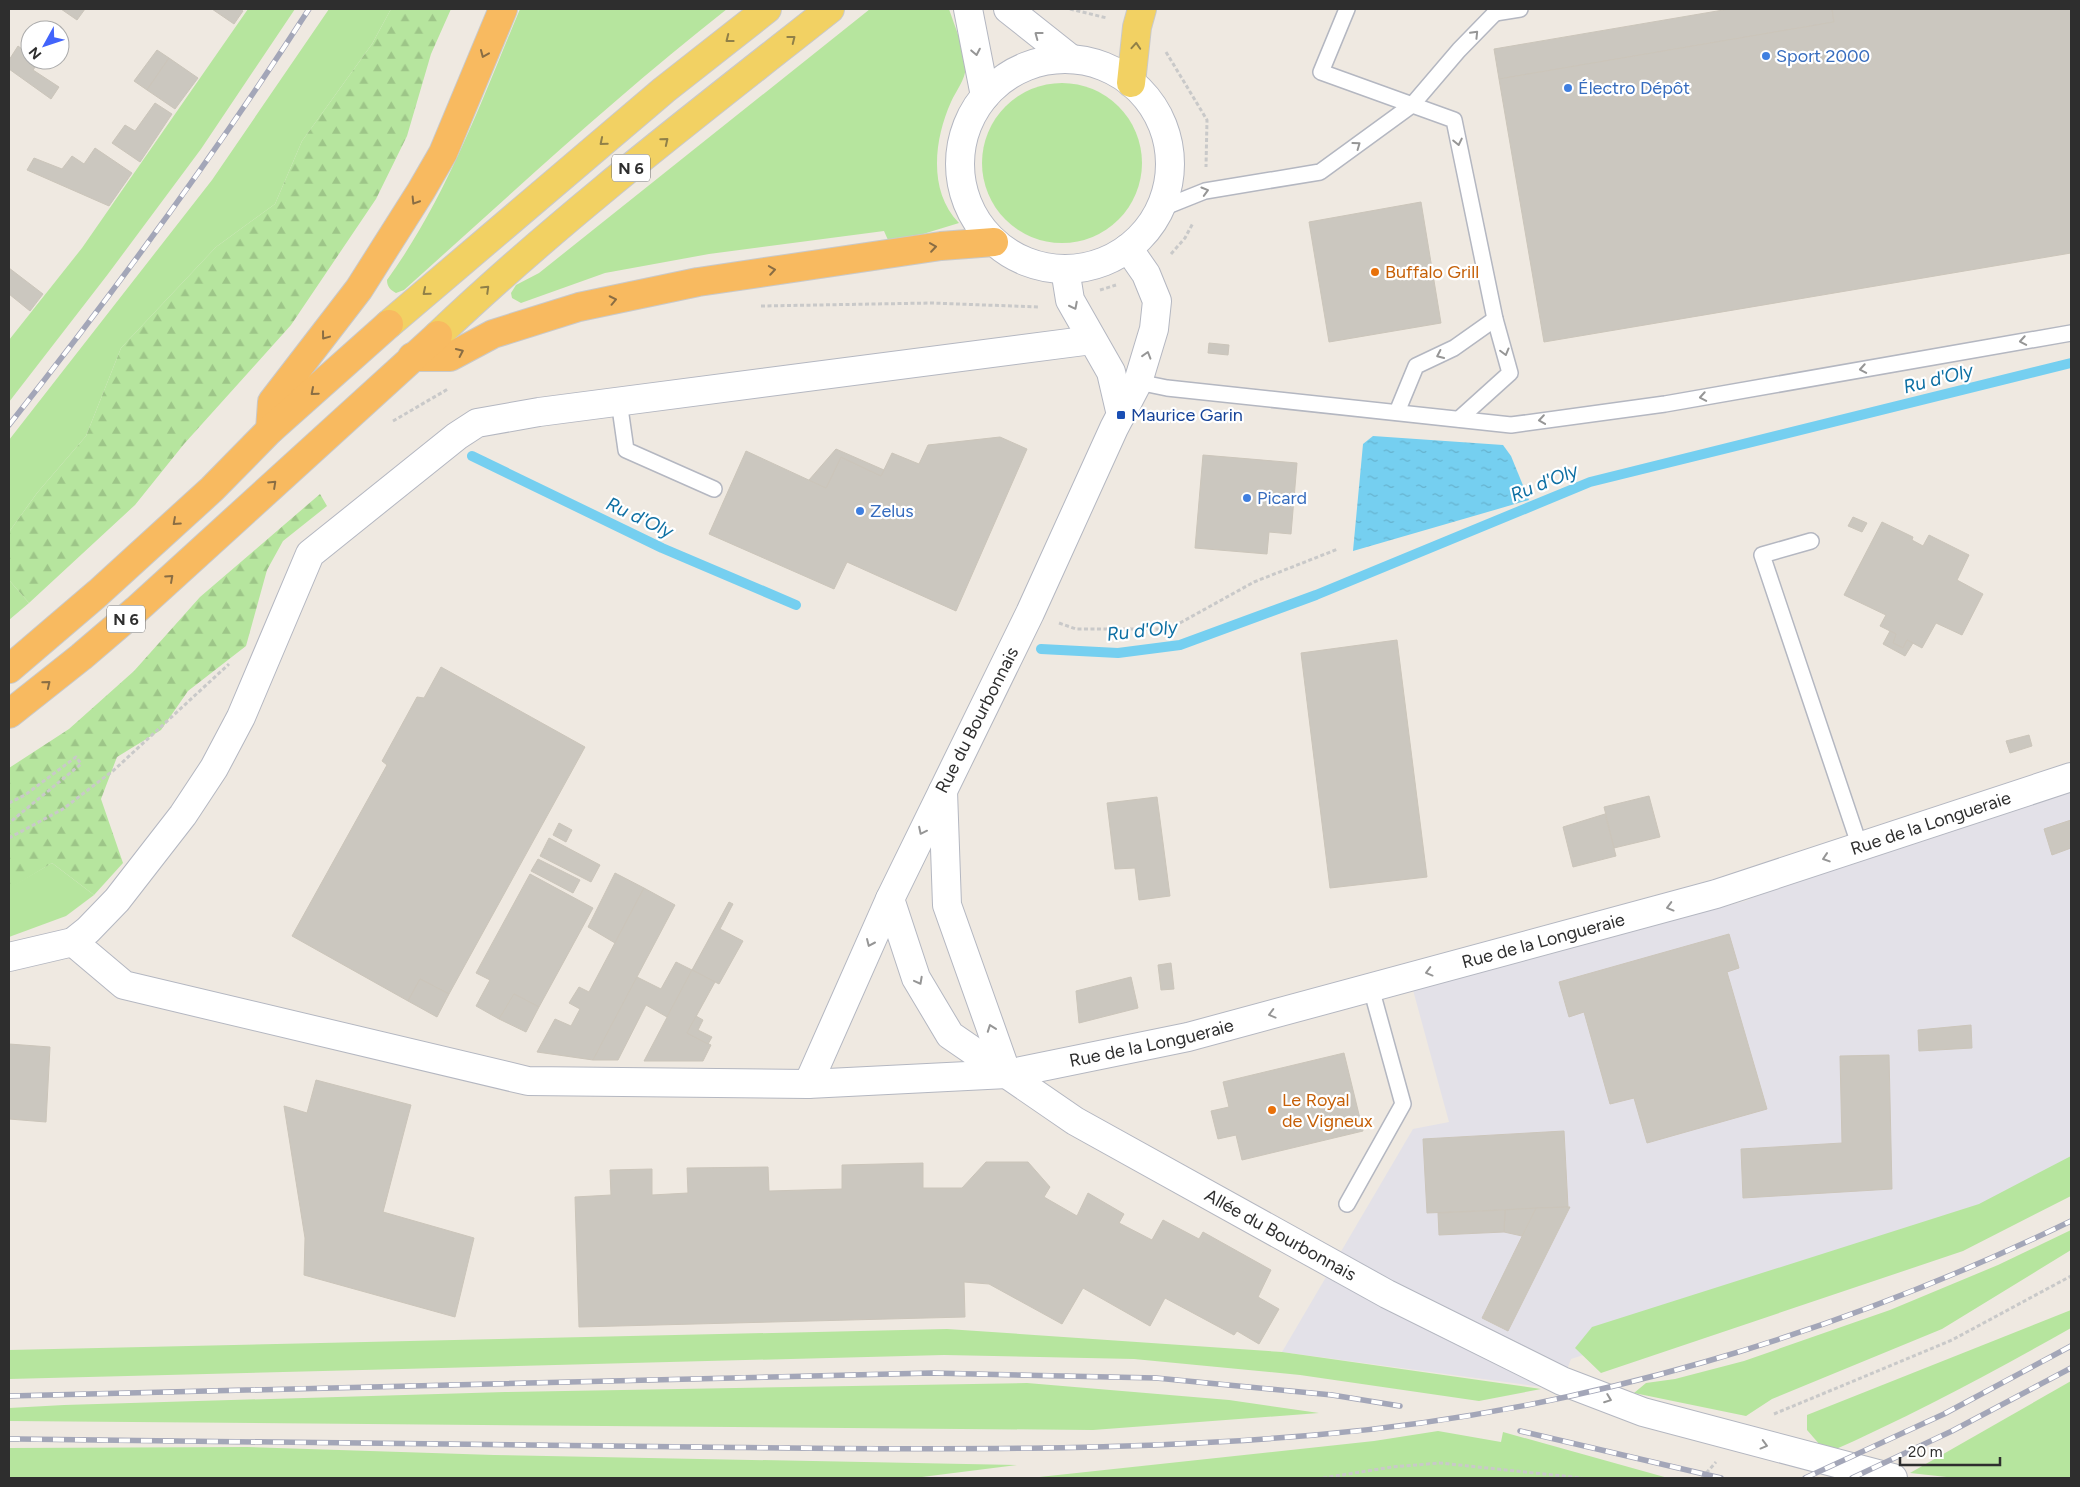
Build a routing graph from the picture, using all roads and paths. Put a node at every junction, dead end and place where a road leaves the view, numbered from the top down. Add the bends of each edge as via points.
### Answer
1 (503, 9) edge
2 (767, 9) edge
3 (830, 9) edge
4 (968, 9) edge
5 (1008, 9) edge
6 (1070, 9) edge
7 (1347, 9) edge
8 (1520, 9) edge
9 (1497, 11) edge
10 (1139, 18) edge
11 (1071, 59) junction
12 (1131, 83) junction
13 (985, 96) junction
14 (1412, 105) junction
15 (1205, 190) junction
16 (1160, 209) junction
17 (994, 242) junction
18 (1128, 248) junction
19 (1065, 270) junction
20 (1146, 274) junction
21 (1495, 319) junction
22 (389, 324) joint
23 (2071, 333) edge
24 (438, 335) joint
25 (1092, 340) junction
26 (412, 357) junction
27 (1138, 382) junction
28 (619, 401) junction
29 (1398, 412) junction
30 (1121, 415) junction
31 (1459, 419) junction
32 (270, 430) junction
33 (714, 489) dead end
34 (1811, 541) dead end
35 (1338, 549) dead end
36 (1030, 613) junction
37 (266, 656) junction
38 (9, 669) edge
39 (9, 714) edge
40 (2071, 777) edge
41 (943, 787) junction
42 (9, 803) edge
43 (9, 823) edge
44 (9, 838) edge
45 (1860, 847) junction
46 (890, 899) junction
47 (74, 942) junction
48 (9, 957) edge
49 (1371, 988) junction
50 (1007, 1074) junction
51 (808, 1084) junction
52 (1347, 1204) dead end
53 (2071, 1276) edge
54 (1737, 1438) junction
55 (1323, 1478) edge
56 (1582, 1478) edge
57 (1702, 1478) edge
58 (1894, 1478) edge

1 -> 32 highway via 443,154 360,289 272,402
2 -> 22 main road, N 6 via 664,90
24 -> 3 main road, N 6 via 506,270
4 -> 13 street
11 -> 5 street
6 - 10 path
7 - 14 lane via 1321,72
8 - 9 lane
14 -> 9 lane
12 -> 10 main road
10 - 15 path via 1152,32 1207,120
11 - 12 street via 1103,66
11 - 13 street via 1024,67 1009,75
12 - 16 street via 1150,103 1163,128 1170,155 1168,183
13 - 17 street via 968,123 960,154 962,187 974,216
15 -> 14 lane via 1320,172
14 -> 21 lane via 1454,120
15 - 16 lane
15 - 20 path via 1185,238
16 - 18 street via 1147,230
17 - 19 street via 1015,257 1039,266
26 -> 17 highway via 450,357 493,334 579,307 698,282 941,246
18 - 19 street via 1088,267
18 - 20 street, Rue du Bourbonnais
19 -> 25 street via 1070,300
27 -> 20 street, Rue du Bourbonnais via 1154,329 1157,301
21 -> 29 lane via 1454,348 1416,366
21 -> 31 lane via 1510,373
22 -> 32 highway, N 6
23 -> 31 lane via 1665,404 1511,424
24 - 26 highway, N 6
25 - 28 street
25 - 30 street via 1111,372
39 -> 26 highway, N 6 via 136,610
27 - 29 lane via 1167,388
27 - 30 street, Rue du Bourbonnais
28 - 33 lane via 626,450
28 - 37 street via 505,417 477,424 458,436 310,554
29 - 31 lane
30 - 36 street, Rue du Bourbonnais
32 -> 38 highway, N 6 via 212,489
34 - 45 lane via 1762,556
35 - 36 path via 1254,582 1169,629 1076,629
36 - 41 street, Rue du Bourbonnais
37 - 44 path via 246,652 220,670 114,770 63,809
37 - 47 street via 241,717 214,768 183,815 116,900
40 - 45 street, Rue de la Longueraie
41 -> 46 street, Rue du Bourbonnais
50 -> 41 street via 947,905
42 - 43 path via 76,757 81,764
45 -> 49 street, Rue de la Longueraie via 1716,894
46 -> 50 street via 916,978 950,1034
46 -> 51 street, Rue du Bourbonnais
47 - 48 street
47 - 51 street, Rue de la Longueraie via 124,985 528,1081
49 -> 50 street, Rue de la Longueraie via 1188,1037
49 - 52 lane via 1403,1104
50 - 51 street, Rue de la Longueraie
50 -> 54 street, Allée du Bourbonnais via 1075,1121 1387,1294 1562,1381 1643,1412
53 - 54 path via 1952,1340 1777,1411
54 - 57 path
54 -> 58 street, Allée du Bourbonnais
55 - 56 path via 1440,1463

